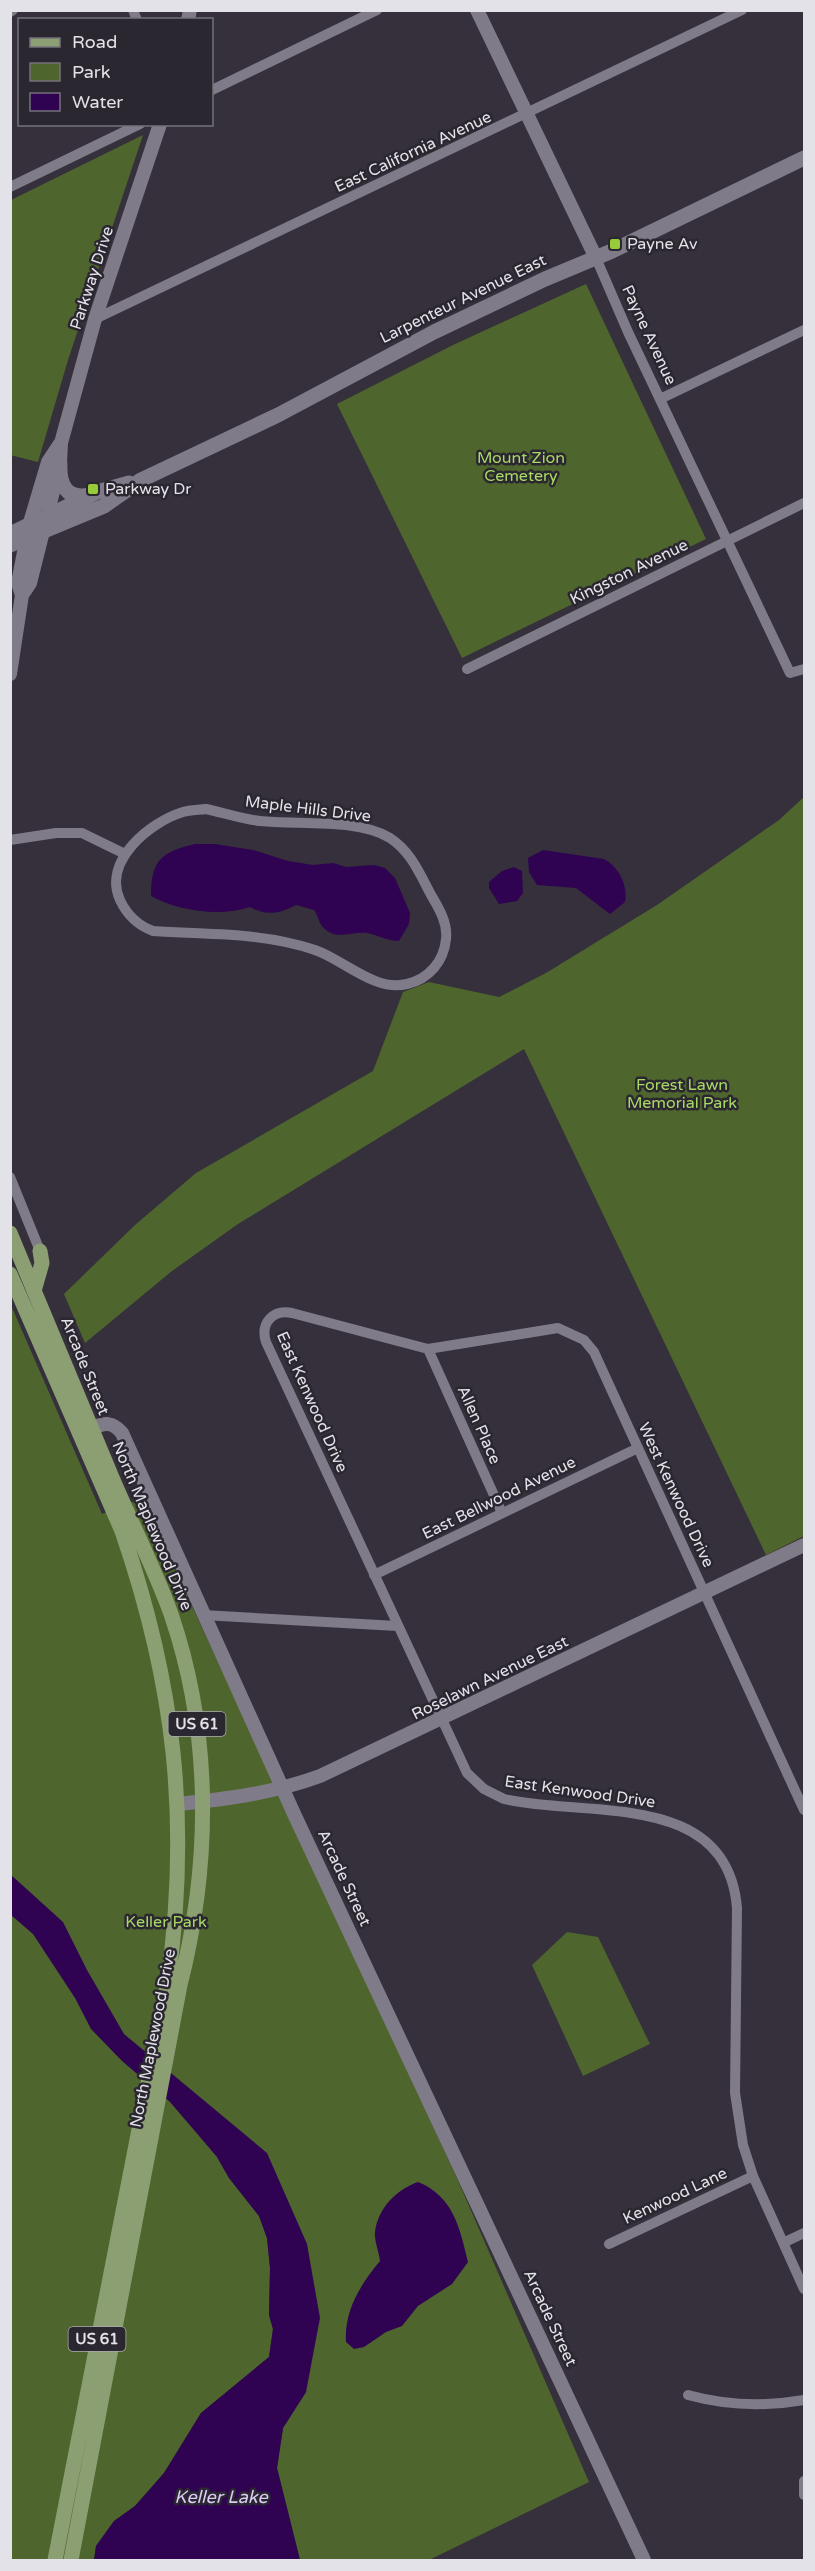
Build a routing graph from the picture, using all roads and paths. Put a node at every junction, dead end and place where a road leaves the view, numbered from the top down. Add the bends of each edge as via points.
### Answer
1 (377, 10) edge
2 (477, 10) edge
3 (742, 10) edge
4 (213, 90) edge
5 (526, 115) junction
6 (136, 126) edge
7 (159, 126) edge
8 (804, 158) edge
9 (10, 187) edge
10 (596, 258) junction
11 (95, 319) junction
12 (804, 330) edge
13 (660, 399) junction
14 (61, 443) junction
15 (60, 464) junction
16 (141, 480) junction
17 (97, 492) junction
18 (804, 503) edge
19 (35, 529) junction
20 (10, 534) edge
21 (727, 540) junction
22 (10, 545) edge
23 (467, 669) dead end
24 (804, 669) edge
25 (10, 674) edge
26 (10, 840) edge
27 (125, 854) junction
28 (10, 1177) edge
29 (10, 1233) edge
30 (40, 1251) joint
31 (10, 1274) edge
32 (33, 1301) junction
33 (428, 1349) junction
34 (85, 1431) junction
35 (638, 1448) junction
36 (502, 1513) junction
37 (804, 1545) edge
38 (374, 1575) junction
39 (704, 1593) junction
40 (203, 1615) junction
41 (397, 1626) junction
42 (441, 1720) junction
43 (283, 1789) junction
44 (203, 1801) junction
45 (178, 1803) junction
46 (804, 1810) edge
47 (753, 2176) junction
48 (804, 2233) edge
49 (785, 2242) junction
50 (609, 2244) dead end
51 (804, 2289) edge
52 (688, 2395) dead end
53 (804, 2400) edge
54 (804, 2481) edge
55 (804, 2495) edge
56 (55, 2560) edge
57 (71, 2560) edge
58 (644, 2560) edge

1 - 4 street
2 - 5 street, Payne Avenue
3 - 5 street, East California Avenue
5 - 10 street, Payne Avenue
5 - 11 street, East California Avenue
6 - 9 street
7 - 11 street, Parkway Drive
8 - 10 main road, Larpenteur Avenue East
10 - 13 street, Payne Avenue
10 - 16 main road, Larpenteur Avenue East via 434,332 278,415
11 - 14 street, Parkway Drive
12 - 13 street
13 - 21 street, Payne Avenue
14 - 15 street, Parkway Drive
14 - 19 street, Parkway Drive via 48,462
15 - 17 main road via 60,478 68,493 80,496
15 - 19 street, Parkway Drive
16 - 17 main road, Larpenteur Avenue East
16 - 19 main road, Larpenteur Avenue East via 104,506
17 - 19 main road, Larpenteur Avenue East
18 - 21 street, Kingston Avenue
19 - 20 main road, Larpenteur Avenue East
19 - 22 main road, Larpenteur Avenue East
19 - 25 street, Parkway Drive via 18,583 22,595
21 - 23 street, Kingston Avenue
21 - 24 street, Payne Avenue via 790,673
26 - 27 street via 82,833
27 - 27 street, Maple Hills Drive via 118,867 117,894 130,917 153,931 274,939 317,951 394,986 424,978 443,955 447,927 418,870 404,850 376,831 258,821 206,809 166,819
28 - 30 street
29 - 32 main road, Arcade Street / US 61
30 - 32 main road via 42,1263
31 - 32 main road, Arcade Street / US 61
32 - 34 main road, Arcade Street / US 61
33 - 35 street, West Kenwood Drive via 558,1328 570,1332 594,1352
33 - 36 street, Allen Place
33 - 38 street, East Kenwood Drive via 284,1311 271,1317 265,1327 266,1342
34 - 40 street, Arcade Street via 105,1423 116,1425 122,1433
34 - 44 main road, North Maplewood Drive / US 61 via 160,1585 171,1616 193,1701
34 - 45 main road, North Maplewood Drive / US 61 via 150,1618 169,1708
35 - 36 street, East Bellwood Avenue
35 - 39 street, West Kenwood Drive
36 - 38 street, East Bellwood Avenue
37 - 39 street, Roselawn Avenue East
38 - 41 street, East Kenwood Drive
39 - 42 street, Roselawn Avenue East
39 - 46 street, West Kenwood Drive
40 - 41 street
40 - 43 street, Arcade Street
41 - 42 street, East Kenwood Drive
42 - 43 street, Roselawn Avenue East
42 - 47 street, East Kenwood Drive via 467,1773 493,1795 671,1821 698,1834 722,1859 737,1902 735,2092 743,2145
43 - 44 street, Roselawn Avenue East
43 - 58 street, Arcade Street
44 - 45 street, Roselawn Avenue East
44 - 57 main road, North Maplewood Drive / US 61 via 196,1910
45 - 56 main road, North Maplewood Drive / US 61 via 174,1936 160,2023
47 - 49 street, East Kenwood Drive
47 - 50 street, Kenwood Lane
48 - 49 street
49 - 51 street, East Kenwood Drive
52 - 53 street via 741,2405
54 - 55 street

